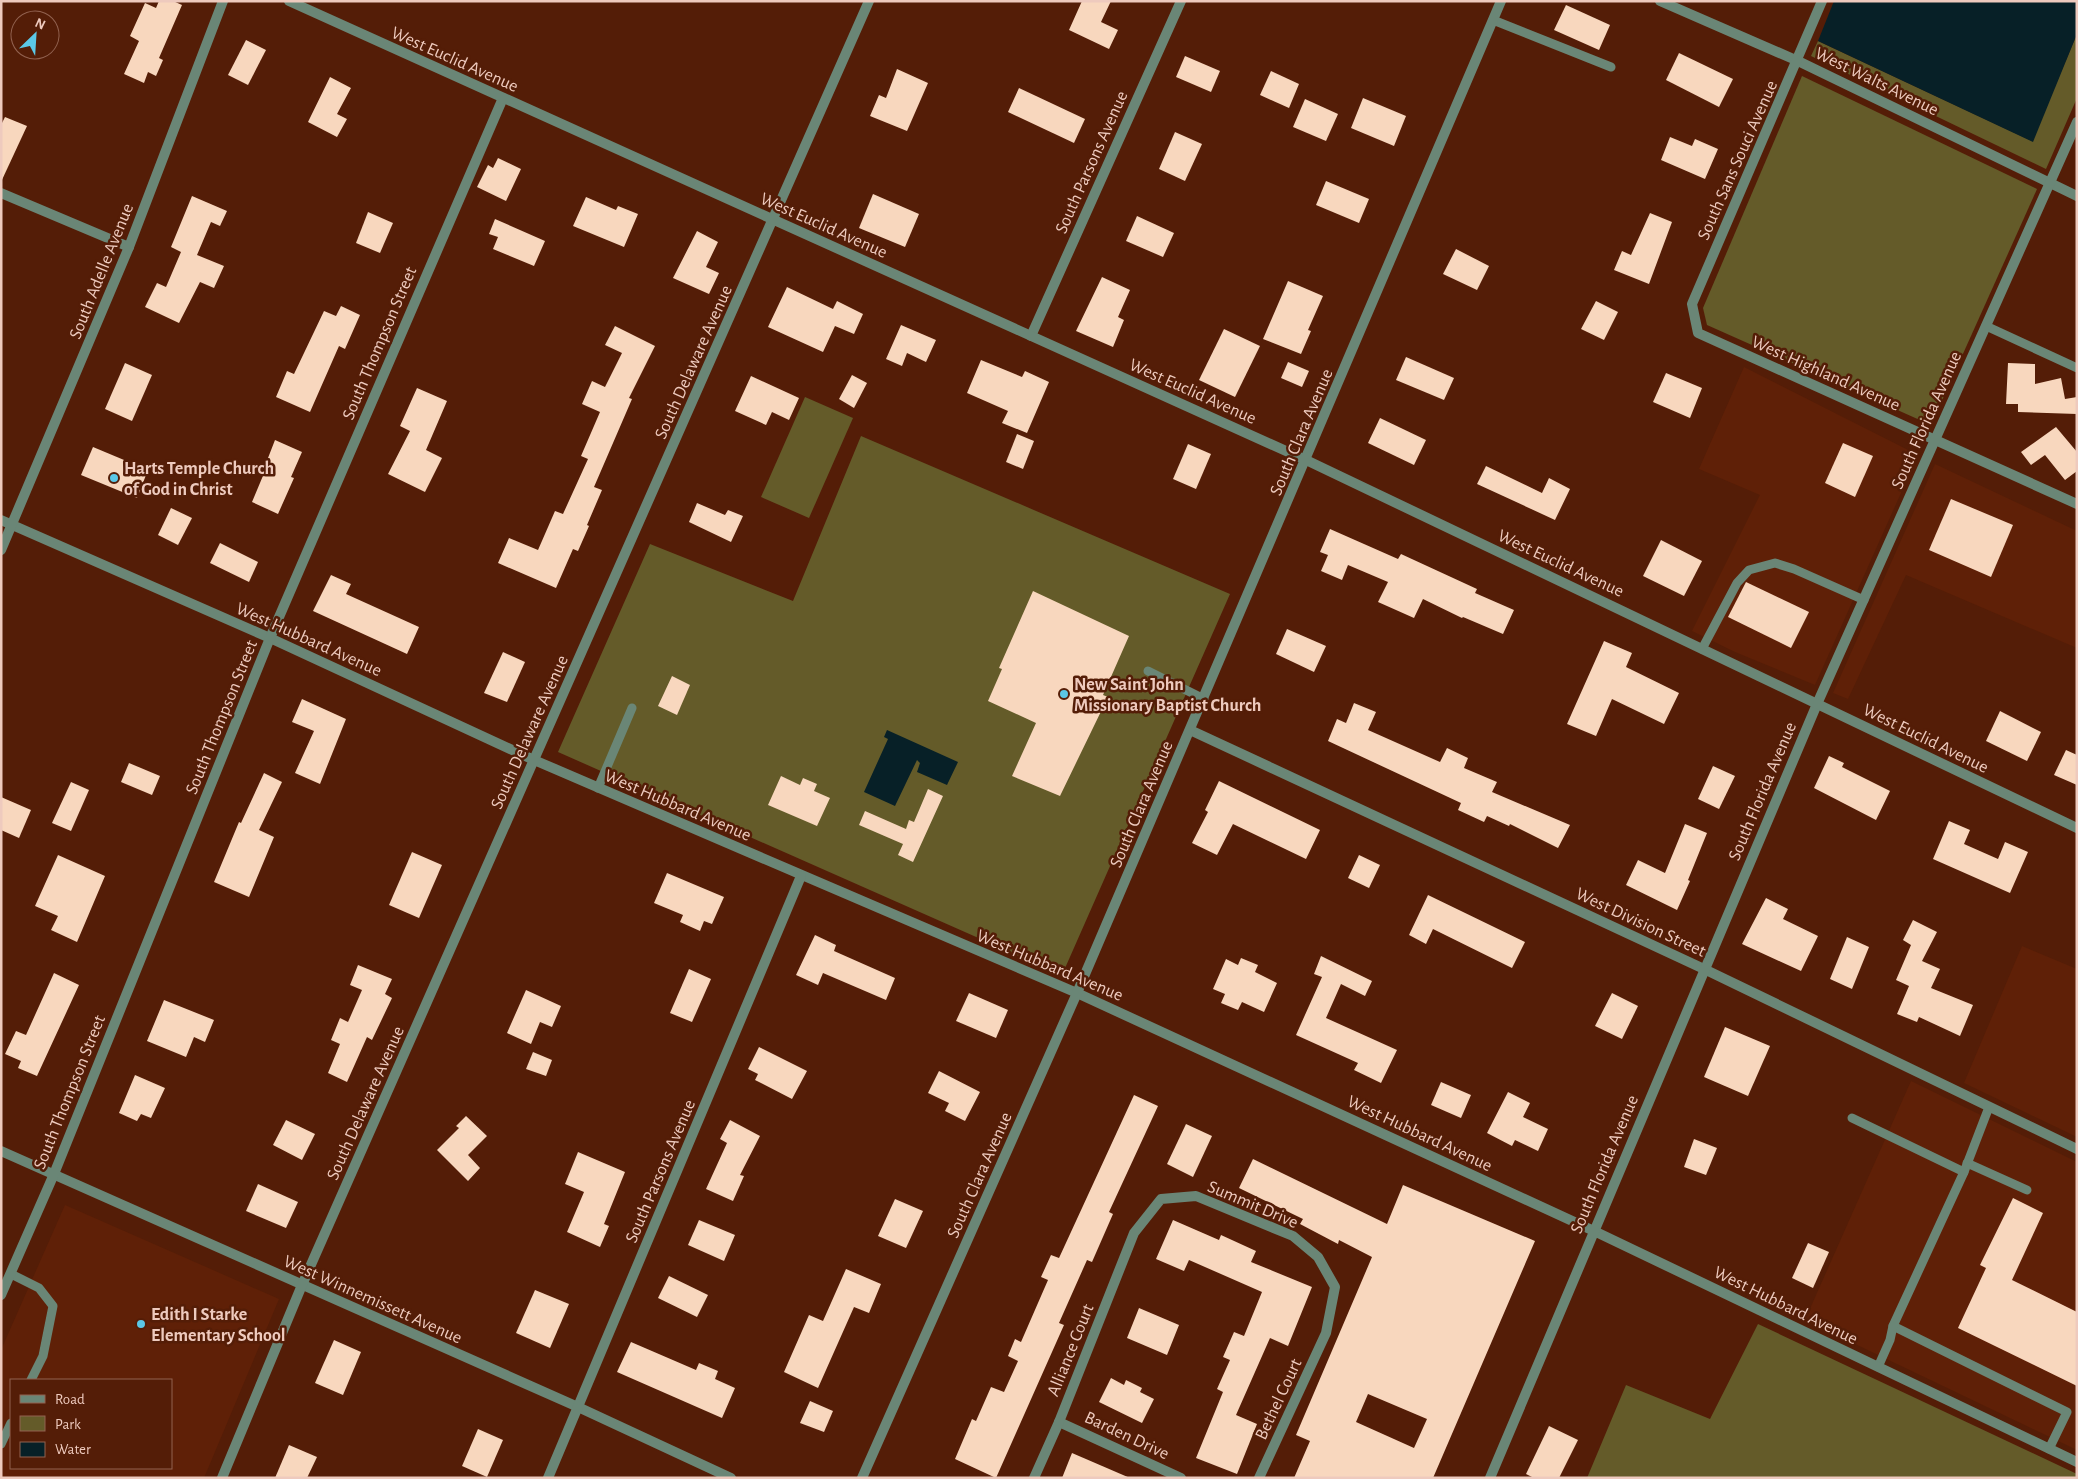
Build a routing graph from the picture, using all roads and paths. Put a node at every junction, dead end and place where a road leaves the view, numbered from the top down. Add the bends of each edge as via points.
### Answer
1 (223, 1) edge
2 (289, 1) edge
3 (869, 1) edge
4 (1181, 1) edge
5 (1501, 1) edge
6 (1660, 1) edge
7 (1822, 1) edge
8 (1493, 20) junction
9 (1798, 61) junction
10 (1611, 67) dead end
11 (503, 98) junction
12 (2077, 122) edge
13 (2050, 183) junction
14 (1, 193) edge
15 (2077, 196) edge
16 (774, 220) junction
17 (129, 247) junction
18 (1986, 326) junction
19 (1698, 333) joint
20 (1031, 336) junction
21 (2077, 368) edge
22 (1936, 439) junction
23 (1306, 460) junction
24 (2077, 504) edge
25 (1, 520) edge
26 (12, 525) junction
27 (1, 550) edge
28 (1864, 600) junction
29 (270, 638) junction
30 (1702, 649) junction
31 (1148, 672) dead end
32 (1204, 699) junction
33 (1817, 704) junction
34 (632, 708) dead end
35 (1190, 730) junction
36 (534, 760) junction
37 (598, 788) junction
38 (2077, 828) edge
39 (801, 876) junction
40 (1704, 969) junction
41 (1077, 993) junction
42 (1989, 1107) junction
43 (1852, 1118) dead end
44 (2077, 1149) edge
45 (1, 1151) edge
46 (1967, 1163) junction
47 (1964, 1172) junction
48 (54, 1174) junction
49 (2027, 1190) dead end
50 (1594, 1230) junction
51 (1134, 1233) joint
52 (10, 1274) junction
53 (302, 1285) junction
54 (1, 1295) edge
55 (1893, 1326) junction
56 (1326, 1333) joint
57 (1878, 1366) junction
58 (31, 1379) edge
59 (578, 1407) junction
60 (1059, 1422) junction
61 (10, 1425) edge
62 (1, 1444) edge
63 (2049, 1449) junction
64 (2077, 1462) edge
65 (222, 1478) edge
66 (548, 1478) edge
67 (731, 1478) edge
68 (862, 1478) edge
69 (1034, 1478) edge
70 (1181, 1478) edge
71 (1260, 1478) edge
72 (1490, 1478) edge

1 - 17 street, South Adelle Avenue
2 - 11 street, West Euclid Avenue
3 - 16 street, South Delaware Avenue
4 - 20 street, South Parsons Avenue
5 - 8 street, South Clara Avenue
6 - 9 street, West Walts Avenue
7 - 9 street, South Sans Souci Avenue
8 - 10 lane
8 - 23 street, South Clara Avenue
9 - 13 street, West Walts Avenue
9 - 19 street, South Sans Souci Avenue via 1692,304
11 - 16 street, West Euclid Avenue
11 - 29 street, South Thompson Street
12 - 13 street, South Florida Avenue
13 - 15 street, West Walts Avenue
13 - 18 street, South Florida Avenue
14 - 17 street
16 - 20 street, West Euclid Avenue
16 - 36 street, South Delaware Avenue
17 - 26 street, South Adelle Avenue
18 - 21 lane
18 - 22 street, South Florida Avenue
19 - 22 street, West Highland Avenue
20 - 23 street, West Euclid Avenue
22 - 24 street, West Highland Avenue
22 - 28 street, South Florida Avenue
23 - 30 street, West Euclid Avenue
23 - 32 street, South Clara Avenue
25 - 26 street, West Hubbard Avenue
26 - 27 street, South Adelle Avenue
26 - 29 street, West Hubbard Avenue
28 - 30 lane via 1775,564 1749,570 1738,583
28 - 33 street, South Florida Avenue
29 - 36 street, West Hubbard Avenue
29 - 48 street, South Thompson Street
30 - 33 street, West Euclid Avenue
31 - 32 lane
32 - 35 street, South Clara Avenue
33 - 38 street, West Euclid Avenue
33 - 40 street, South Florida Avenue
34 - 37 lane
35 - 40 street, West Division Street
35 - 41 street, South Clara Avenue
36 - 37 street, West Hubbard Avenue
36 - 53 street, South Delaware Avenue
37 - 39 street, West Hubbard Avenue
39 - 41 street, West Hubbard Avenue
39 - 59 street, South Parsons Avenue
40 - 42 street, West Division Street
40 - 50 street, South Florida Avenue
41 - 50 street, West Hubbard Avenue
41 - 68 street, South Clara Avenue
42 - 44 street, West Division Street
42 - 46 lane
43 - 47 lane
45 - 48 street, West Winnemissett Avenue
46 - 47 lane
46 - 49 lane
47 - 55 lane
48 - 52 street, South Thompson Street
48 - 53 street, West Winnemissett Avenue
50 - 57 street, West Hubbard Avenue
50 - 72 street, South Florida Avenue
51 - 56 street, Summit Drive via 1161,1199 1196,1196 1293,1236 1318,1257 1335,1288
51 - 60 street, Alliance Court
52 - 54 street, South Thompson Street
52 - 58 lane via 39,1288 53,1306 42,1356
53 - 59 street, West Winnemissett Avenue
53 - 65 street, South Delaware Avenue
55 - 57 lane
55 - 63 lane via 2067,1412
56 - 71 street, Bethel Court
57 - 63 street, West Hubbard Avenue
59 - 66 street, South Parsons Avenue
59 - 67 street, West Winnemissett Avenue
60 - 69 street, Alliance Court
60 - 70 street, Barden Drive
61 - 62 lane
63 - 64 street, West Hubbard Avenue

